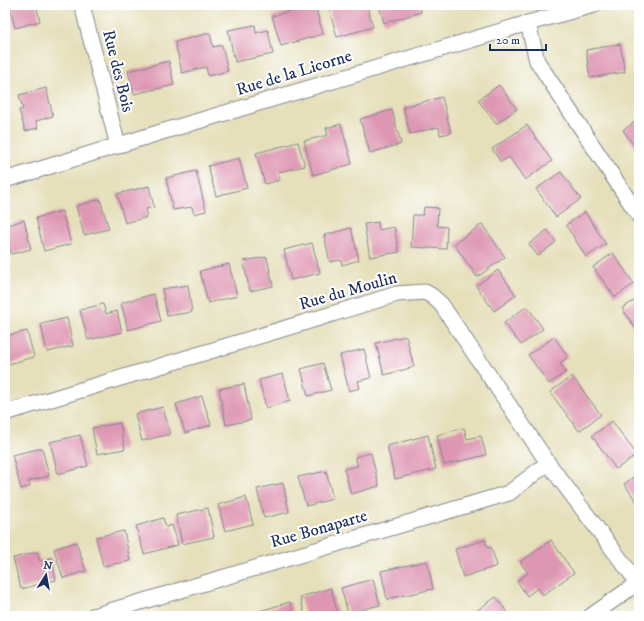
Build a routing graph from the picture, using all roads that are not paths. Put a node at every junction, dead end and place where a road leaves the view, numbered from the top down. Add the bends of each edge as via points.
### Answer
1 (82, 5) edge
2 (594, 5) edge
3 (528, 23) junction
4 (118, 146) junction
5 (5, 180) edge
6 (639, 216) edge
7 (5, 413) edge
8 (548, 463) junction
9 (638, 583) edge
10 (93, 616) edge
11 (591, 616) edge

1 - 4 street, Rue des Bois
2 - 3 street, Rue de la Licorne
3 - 4 street, Rue de la Licorne
3 - 6 street via 537,61
4 - 5 street, Rue de la Licorne
7 - 8 street, Rue du Moulin via 397,294 424,292 441,304
8 - 9 street, Rue du Moulin
8 - 10 street, Rue Bonaparte via 509,493
9 - 11 street

